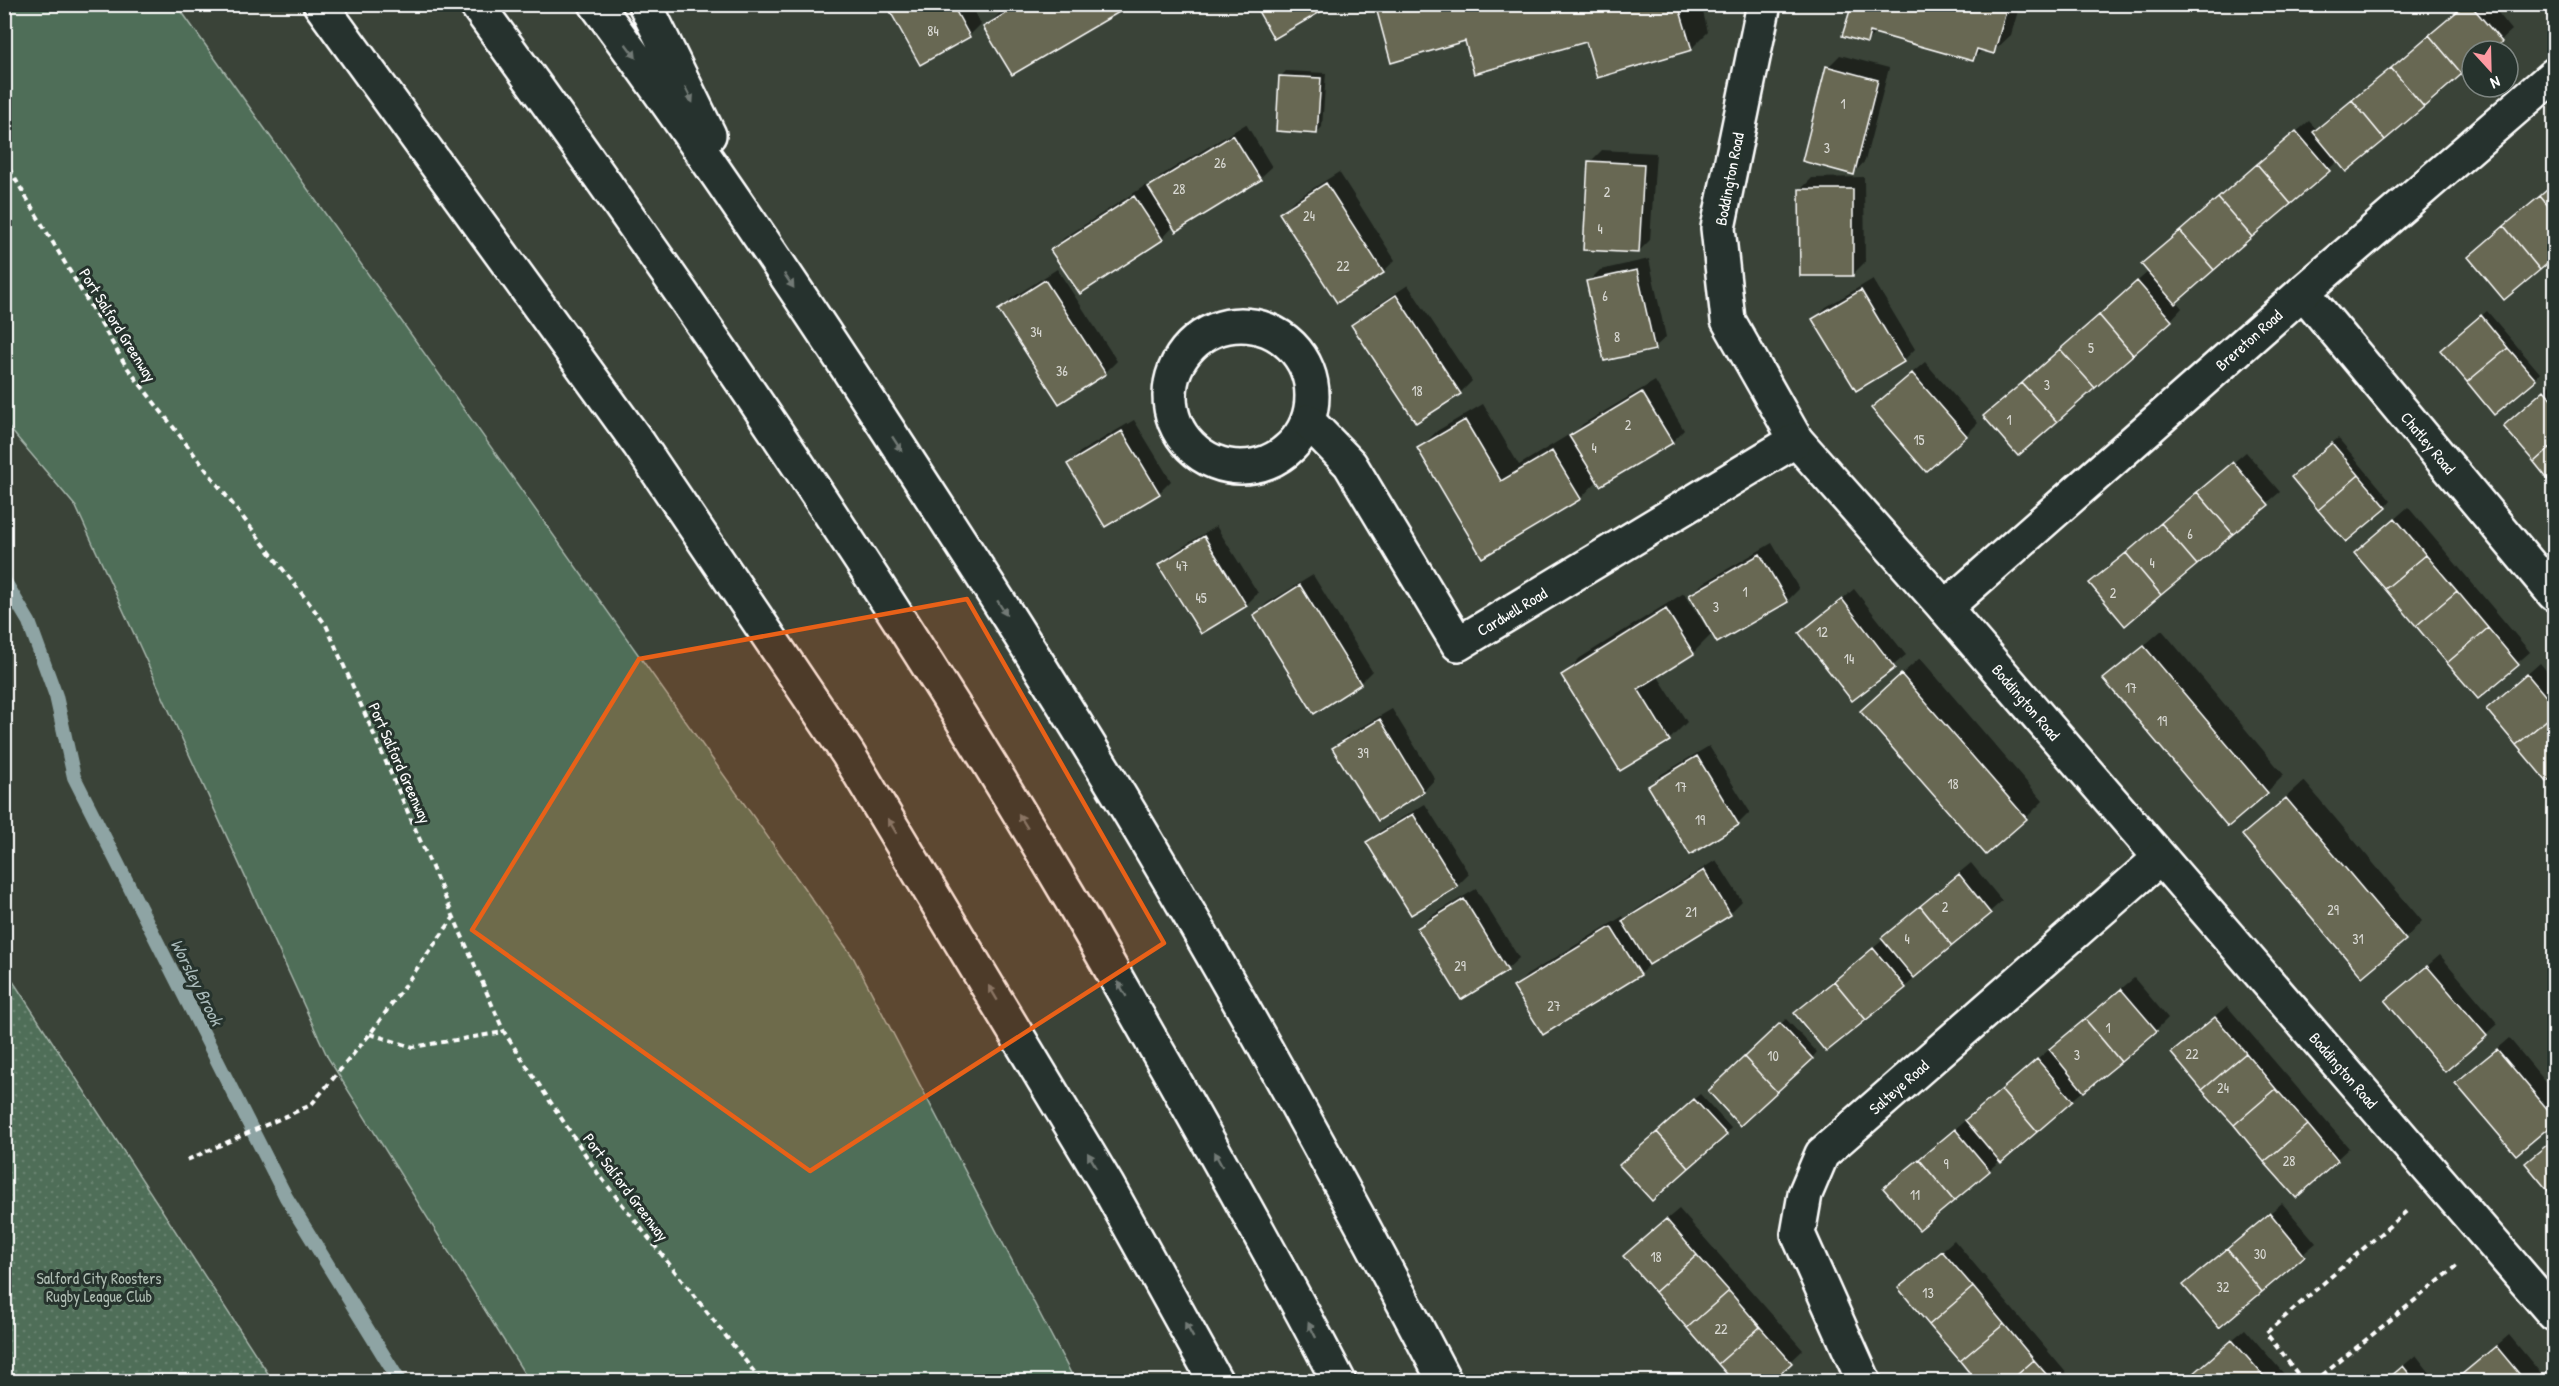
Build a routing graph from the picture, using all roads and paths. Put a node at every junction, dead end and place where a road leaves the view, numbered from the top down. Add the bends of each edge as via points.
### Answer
1 (320, 4) edge
2 (476, 4) edge
3 (596, 4) edge
4 (645, 4) edge
5 (1764, 4) edge
6 (2554, 75) edge
7 (4, 160) edge
8 (760, 240) junction
9 (2303, 292) junction
10 (1308, 421) junction
11 (1796, 440) junction
12 (2554, 594) edge
13 (1945, 608) junction
14 (2160, 858) junction
15 (454, 916) junction
16 (504, 1032) junction
17 (370, 1034) junction
18 (187, 1160) dead end
19 (2440, 1181) junction
20 (2490, 1239) junction
21 (2554, 1314) edge
22 (762, 1382) edge
23 (1216, 1382) edge
24 (1339, 1382) edge
25 (1445, 1382) edge
26 (1864, 1382) edge
27 (2304, 1382) edge
28 (2314, 1382) edge

23 -> 1 main road via 1107,1185 848,754 639,444
24 -> 2 main road via 1291,1289 1080,915 946,696 739,379
3 -> 8 main road
4 -> 8 main road
5 - 11 main road, Boddington Road via 1718,228 1728,320
6 - 9 main road, Brereton Road
7 - 15 path, Port Salford Greenway via 126,366 326,625
8 -> 25 main road via 925,486 1146,840 1371,1239
9 - 12 main road, Chatley Road
9 - 13 main road, Brereton Road
10 - 10 main road via 1297,441 1280,456 1259,466 1214,464 1195,452 1180,434 1171,413 1169,390 1176,366 1190,346 1209,332 1233,325 1257,326 1286,341 1310,373 1313,397
10 - 11 main road, Cardwell Road via 1350,464 1458,644
11 - 13 main road, Boddington Road
13 - 14 main road, Boddington Road
14 - 19 main road, Boddington Road
14 - 26 main road, Salteye Road via 1822,1154 1805,1194 1797,1234
15 - 16 path, Port Salford Greenway
15 - 17 path
16 - 17 path via 413,1047
16 - 22 path, Port Salford Greenway via 599,1175
17 - 18 path via 311,1106
19 - 20 main road, Boddington Road
19 - 27 path via 2266,1333
20 - 21 main road, Boddington Road
20 - 28 path

